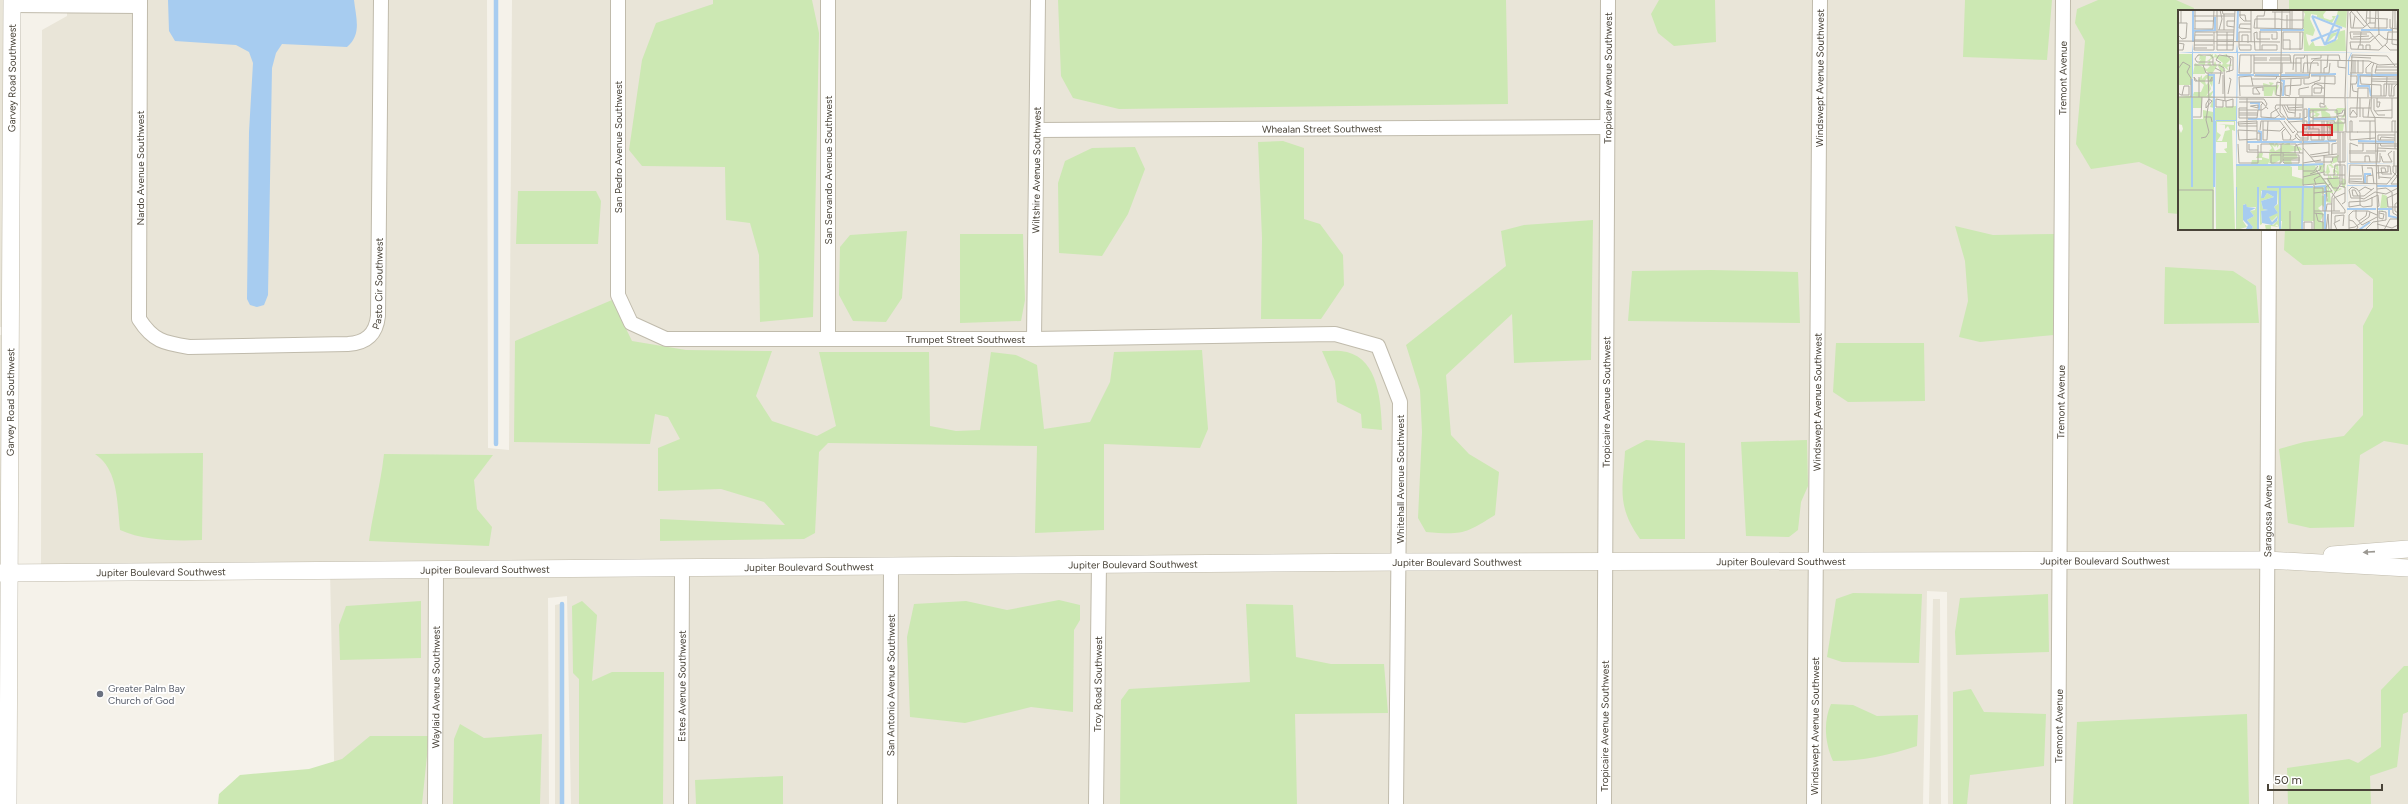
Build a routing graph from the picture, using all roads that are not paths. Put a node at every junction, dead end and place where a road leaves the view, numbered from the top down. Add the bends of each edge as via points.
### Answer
1 (381, 0) edge
2 (618, 0) edge
3 (828, 0) edge
4 (1038, 0) edge
5 (1608, 0) edge
6 (1820, 0) edge
7 (2063, 0) edge
8 (12, 3) edge
9 (140, 3) edge
10 (1608, 127) junction
11 (1037, 130) junction
12 (6, 223) edge
13 (2269, 230) edge
14 (618, 295) joint
15 (148, 332) joint
16 (1335, 334) joint
17 (828, 339) junction
18 (1034, 339) junction
19 (2408, 549) edge
20 (2267, 560) junction
21 (1815, 561) junction
22 (2059, 561) junction
23 (1399, 562) junction
24 (1606, 563) junction
25 (1099, 564) junction
26 (891, 566) junction
27 (682, 568) junction
28 (2408, 568) edge
29 (436, 570) junction
30 (5, 573) edge
31 (8, 804) edge
32 (435, 804) edge
33 (681, 804) edge
34 (890, 804) edge
35 (1096, 804) edge
36 (1396, 804) edge
37 (1604, 804) edge
38 (1814, 804) edge
39 (2058, 804) edge
40 (2266, 804) edge

1 - 15 street, Pasto Cir Southwest via 378,316 374,332 360,343 348,344 189,347 165,343
2 - 14 street, San Pedro Avenue Southwest
3 - 17 street, San Servando Avenue Southwest
4 - 11 street, Wiltshire Avenue Southwest
5 - 10 street, Tropicaire Avenue Southwest
6 - 21 street, Windswept Avenue Southwest
7 - 22 street, Tremont Avenue
8 - 9 street
8 - 12 street, Garvey Road Southwest
9 - 15 street, Nardo Avenue Southwest via 139,319
10 - 11 street, Whealan Street Southwest
10 - 24 street, Tropicaire Avenue Southwest
11 - 18 street, Wiltshire Avenue Southwest
12 - 30 street, Garvey Road Southwest
13 - 20 street, Saragossa Avenue
14 - 17 street, Trumpet Street Southwest via 630,323 666,339
16 - 18 street, Trumpet Street Southwest
16 - 23 street, Whitehall Avenue Southwest via 1378,346 1400,402
17 - 18 street, Trumpet Street Southwest
19 -> 20 street, Jupiter Boulevard Southwest
20 - 22 street, Jupiter Boulevard Southwest
20 - 28 street, Jupiter Boulevard Southwest
20 - 40 street, Saragossa Avenue
21 - 22 street, Jupiter Boulevard Southwest
21 - 24 street, Jupiter Boulevard Southwest
21 - 38 street, Windswept Avenue Southwest
22 - 39 street, Tremont Avenue
23 - 24 street, Jupiter Boulevard Southwest
23 - 25 street, Jupiter Boulevard Southwest
23 - 36 street, Whitehall Avenue Southwest
24 - 37 street, Tropicaire Avenue Southwest
25 - 26 street, Jupiter Boulevard Southwest
25 - 35 street, Troy Road Southwest
26 - 27 street, Jupiter Boulevard Southwest
26 - 34 street, San Antonio Avenue Southwest
27 - 29 street, Jupiter Boulevard Southwest
27 - 33 street, Estes Avenue Southwest
29 - 30 street, Jupiter Boulevard Southwest
29 - 32 street, Waylaid Avenue Southwest
30 - 31 street, Garvey Road Southwest

